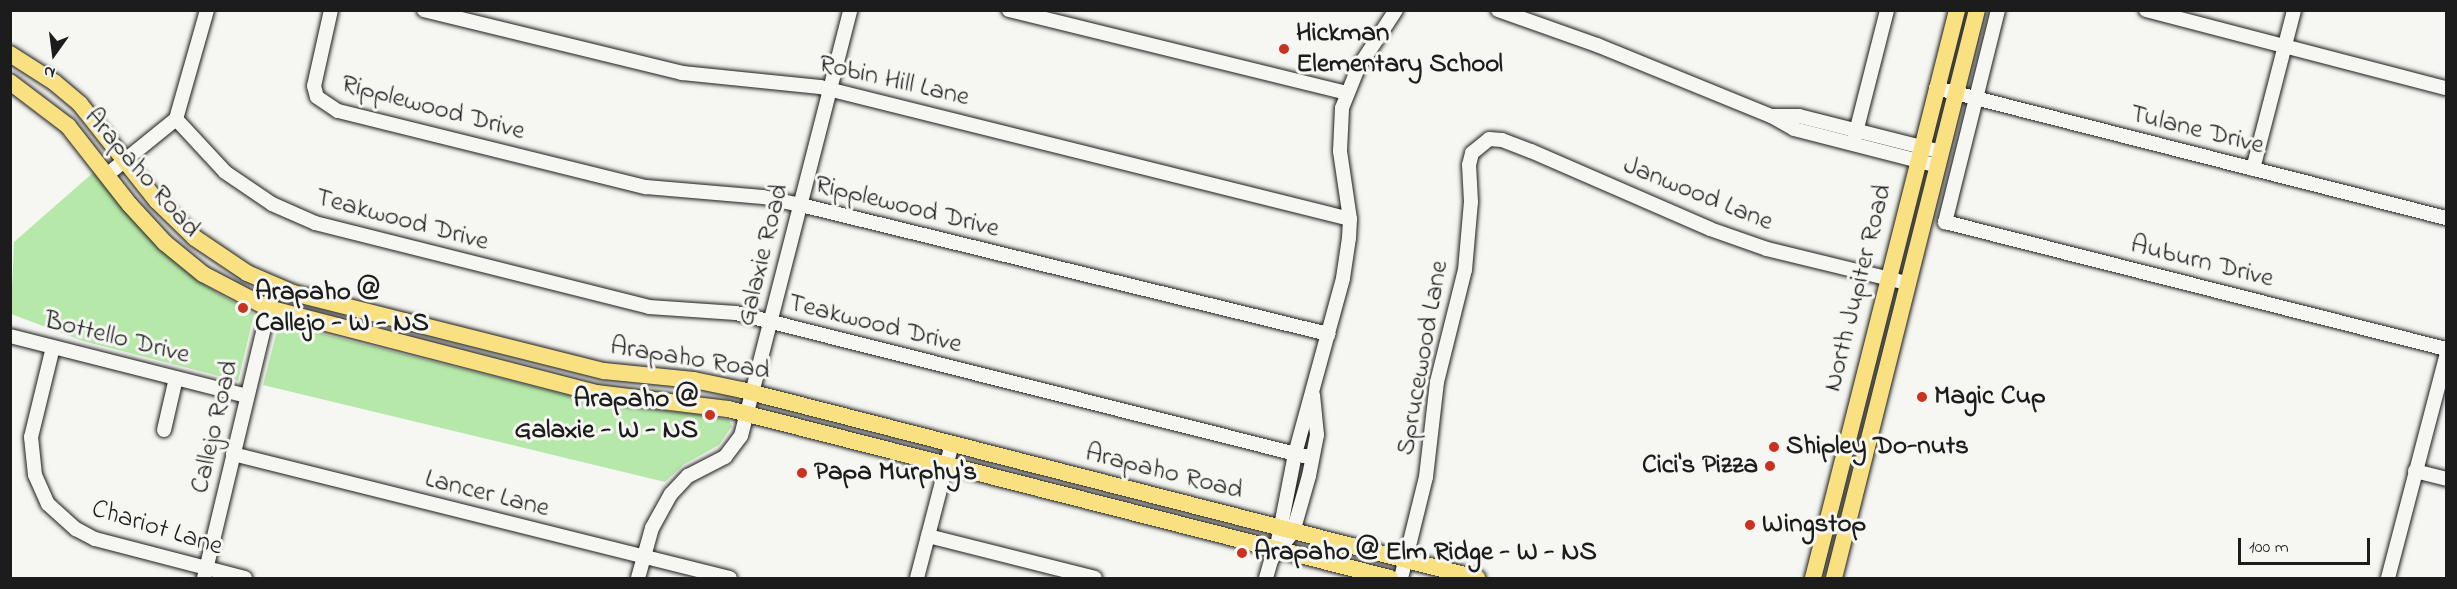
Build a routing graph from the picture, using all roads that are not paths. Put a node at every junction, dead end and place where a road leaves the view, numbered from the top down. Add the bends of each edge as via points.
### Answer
1 (207, 10) edge
2 (331, 10) edge
3 (424, 10) edge
4 (850, 10) edge
5 (1009, 10) edge
6 (1396, 10) edge
7 (1498, 10) edge
8 (1887, 10) edge
9 (1957, 10) edge
10 (1977, 10) edge
11 (1998, 10) edge
12 (2146, 10) edge
13 (2294, 10) edge
14 (2285, 47) junction
15 (10, 54) edge
16 (10, 82) edge
17 (1936, 88) junction
18 (2446, 88) edge
19 (830, 90) junction
20 (1347, 93) junction
21 (1956, 93) junction
22 (1976, 98) junction
23 (1771, 116) junction
24 (176, 119) junction
25 (1857, 130) junction
26 (1853, 144) junction
27 (1479, 146) joint
28 (1915, 150) junction
29 (1940, 159) junction
30 (126, 160) junction
31 (2253, 169) junction
32 (108, 174) junction
33 (801, 205) junction
34 (2446, 218) edge
35 (1350, 219) junction
36 (1887, 278) junction
37 (1907, 283) junction
38 (274, 286) junction
39 (268, 308) junction
40 (771, 323) junction
41 (1328, 334) junction
42 (10, 336) edge
43 (53, 347) junction
44 (2446, 349) edge
45 (2446, 357) edge
46 (176, 378) junction
47 (1860, 389) junction
48 (753, 393) junction
49 (1313, 394) junction
50 (247, 396) junction
51 (1875, 413) junction
52 (747, 414) junction
53 (1850, 423) junction
54 (164, 430) dead end
55 (952, 444) junction
56 (233, 454) junction
57 (1295, 454) junction
58 (1312, 458) junction
59 (945, 466) junction
60 (2415, 471) junction
61 (2446, 479) edge
62 (1830, 507) junction
63 (1850, 513) junction
64 (1286, 530) junction
65 (928, 536) junction
66 (1276, 551) junction
67 (643, 558) junction
68 (1405, 561) junction
69 (1039, 572) edge
70 (205, 574) edge
71 (245, 579) edge
72 (638, 579) edge
73 (730, 579) edge
74 (917, 579) edge
75 (1095, 579) edge
76 (1266, 579) edge
77 (1390, 579) edge
78 (1401, 579) edge
79 (1477, 579) edge
80 (1813, 579) edge
81 (1834, 579) edge
82 (2388, 579) edge

1 - 24 street
2 - 33 street, Ripplewood Drive via 314,86 317,97 338,111 646,187 763,197
3 - 19 street, Robin Hill Lane via 682,73 774,79
4 - 19 street, Galaxie Road
5 - 20 street
6 - 20 street
7 - 23 street via 1597,45
8 - 25 street
9 - 17 main road, North Jupiter Road
10 - 21 main road, North Jupiter Road
11 - 22 street
12 - 14 street
13 - 14 street
14 - 18 street
14 - 31 street
15 - 30 main road, Arapaho Road via 80,104
16 - 32 main road, Arapaho Road via 54,113
17 - 21 street, Tulane Drive
17 - 28 main road, North Jupiter Road
19 - 33 street, Galaxie Road
19 - 35 street, Robin Hill Lane
20 - 35 street via 1340,123 1340,151
21 - 22 street, Tulane Drive
21 - 29 main road, North Jupiter Road
22 - 31 street, Tulane Drive
22 - 44 street, Auburn Drive via 1945,222
23 - 25 street via 1799,116
23 - 26 street via 1794,129
24 - 30 street
24 - 40 street, Teakwood Drive via 225,172 272,204 315,223 649,307 736,313
25 - 26 street
25 - 28 street
26 - 28 street
27 - 36 street, Janwood Lane via 1489,140 1502,140 1710,229 1767,249
27 - 68 street, Sprucewood Lane via 1469,165 1471,202 1465,270 1437,382 1426,477
28 - 29 street
28 - 36 main road, North Jupiter Road
29 - 37 main road, North Jupiter Road
30 - 32 street
30 - 38 main road, Arapaho Road via 170,215 195,238 228,262
31 - 34 street, Tulane Drive
32 - 39 main road, Arapaho Road via 136,212 188,263
33 - 40 street, Galaxie Road
33 - 41 street, Ripplewood Drive
35 - 41 street via 1343,278
36 - 37 street, Janwood Lane
36 - 47 main road, North Jupiter Road
37 - 51 main road, North Jupiter Road
38 - 39 street, Callejo Road
38 - 48 main road, Arapaho Road via 604,371 694,380
39 - 50 street, Callejo Road
39 - 52 main road, Arapaho Road via 596,393 693,403
40 - 48 street, Galaxie Road
40 - 57 street, Teakwood Drive
41 - 49 street
42 - 43 street, Bottello Drive
43 - 46 street, Bottello Drive
43 - 70 street, Chariot Lane via 30,437 34,475 48,504 76,529 95,539
45 - 60 street
46 - 50 street, Bottello Drive
46 - 54 street
47 - 51 main road
47 - 53 main road, North Jupiter Road
48 - 52 street, Galaxie Road
48 - 55 main road, Arapaho Road
49 - 57 street
49 - 58 street via 1317,435
50 - 56 street, Callejo Road
51 - 53 main road
51 - 63 main road, North Jupiter Road
52 - 59 main road, Arapaho Road
52 - 67 street, Galaxie Road via 731,451 688,477 671,494 652,528
53 - 62 main road, North Jupiter Road
55 - 59 street
55 - 64 main road, Arapaho Road
56 - 67 street, Lancer Lane
56 - 70 street, Callejo Road
57 - 58 street, Teakwood Drive
57 - 64 street
58 - 64 street
59 - 65 street
59 - 66 main road, Arapaho Road
60 - 61 street
60 - 82 street
62 - 63 main road
62 - 80 main road, North Jupiter Road
63 - 81 main road, North Jupiter Road
64 - 66 street
64 - 68 main road, Arapaho Road
65 - 69 street
65 - 74 street
66 - 76 street
66 - 77 main road, Arapaho Road
67 - 72 street, Galaxie Road
67 - 73 street, Lancer Lane
68 - 78 street, Sprucewood Lane
68 - 79 main road, Arapaho Road
69 - 75 street
70 - 71 street, Chariot Lane

